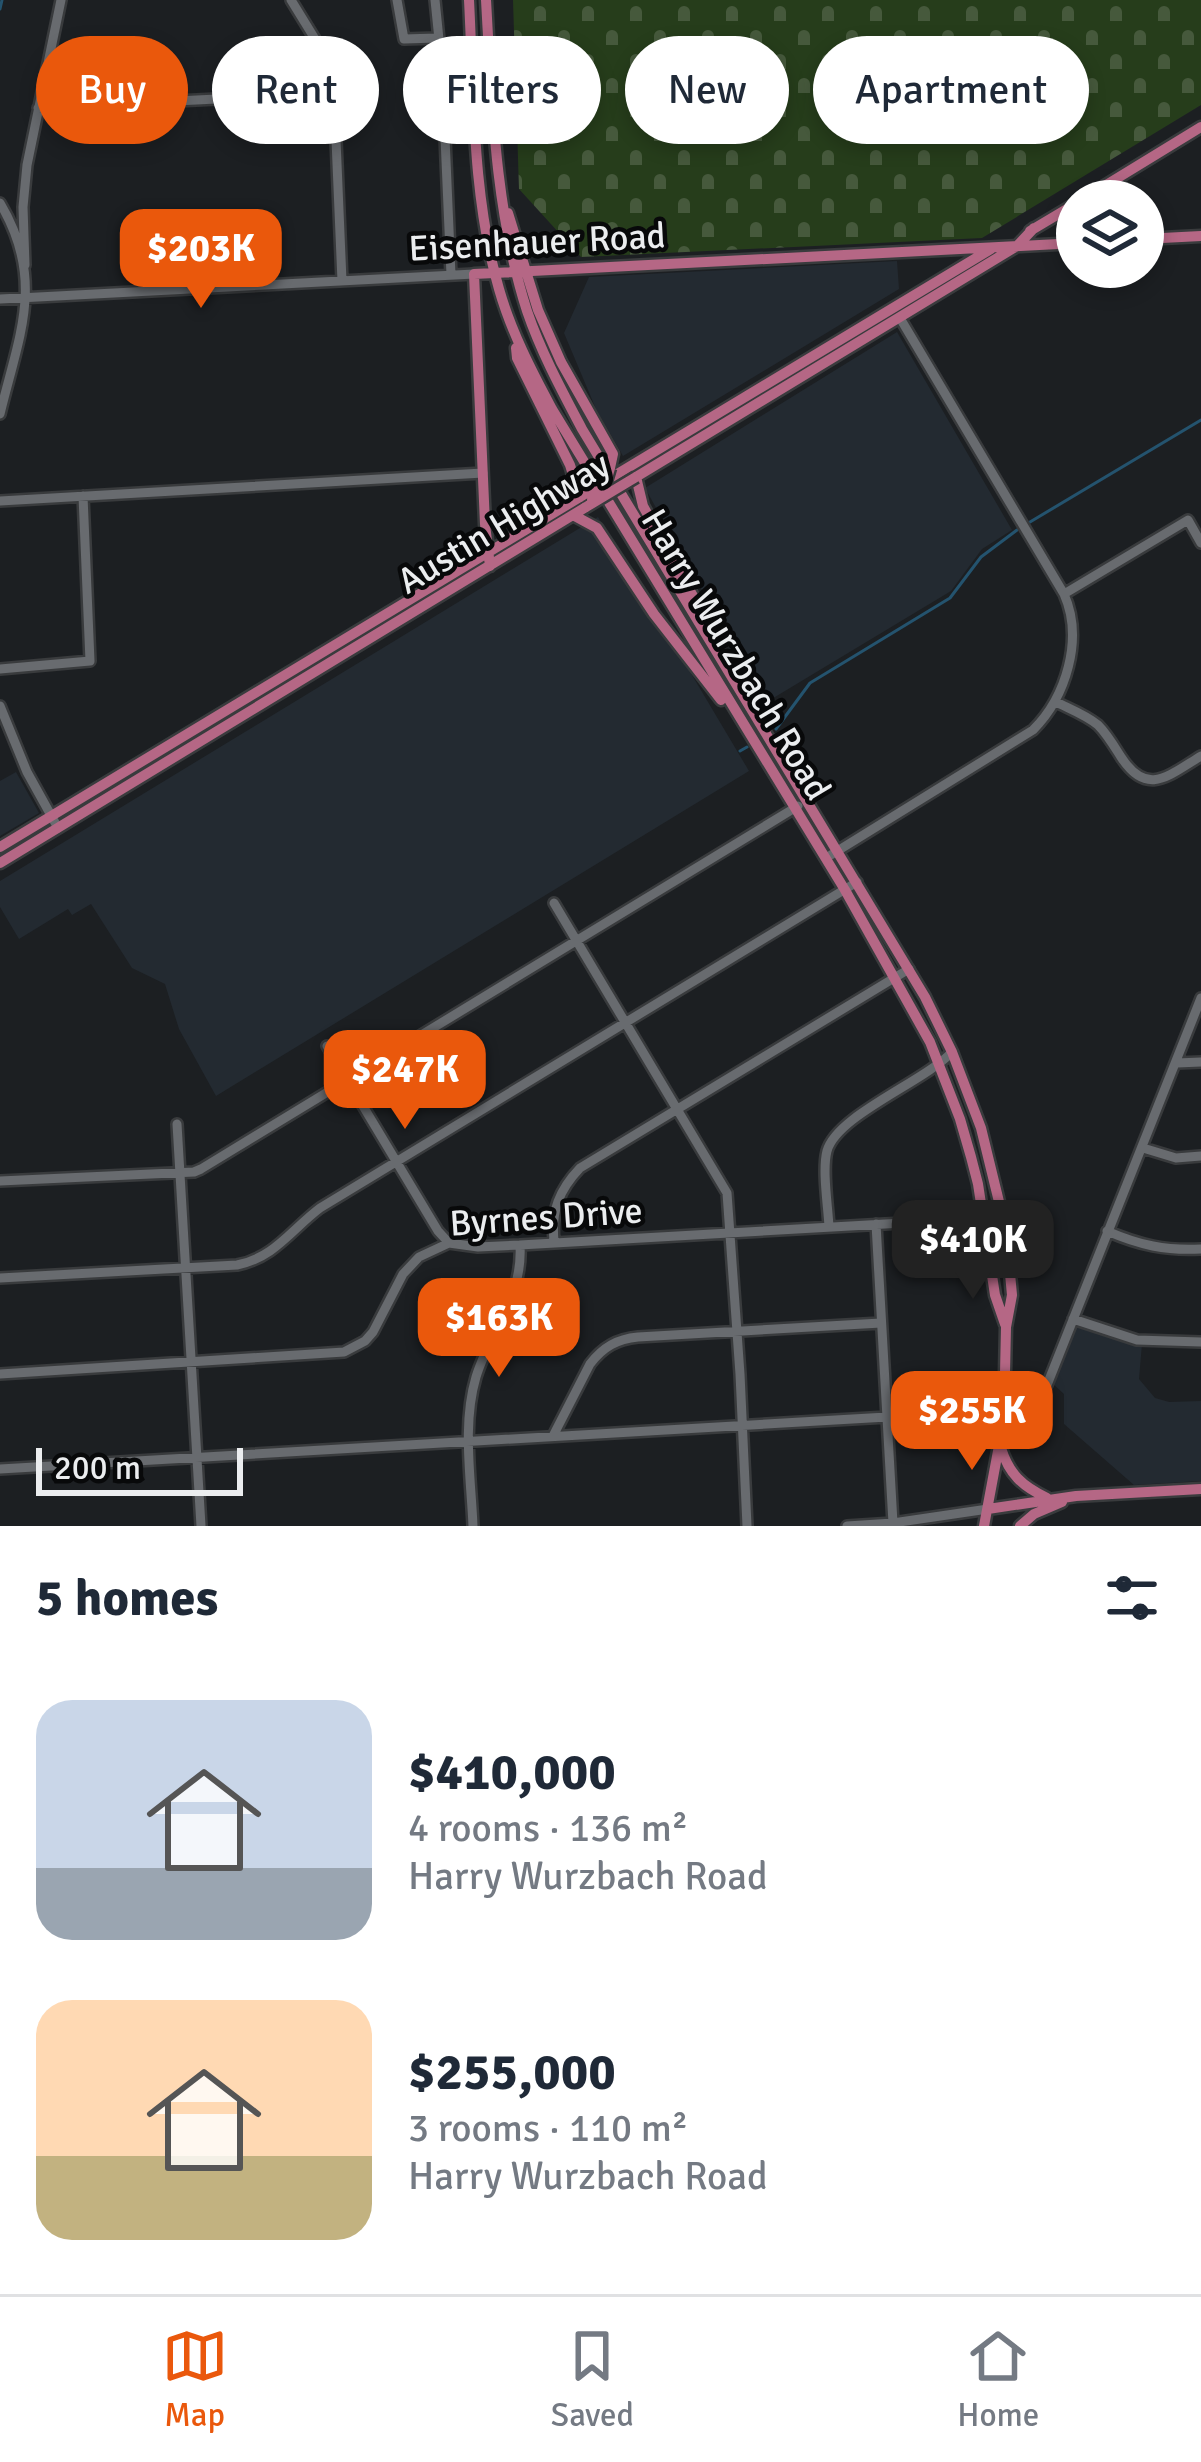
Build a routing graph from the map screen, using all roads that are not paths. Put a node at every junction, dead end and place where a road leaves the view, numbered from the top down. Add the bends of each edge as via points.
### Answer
1 (61, 0) edge
2 (291, 0) edge
3 (397, 0) edge
4 (435, 0) edge
5 (469, 0) edge
6 (486, 0) edge
7 (53, 36) edge
8 (313, 36) edge
9 (403, 36) edge
10 (437, 36) edge
11 (36, 117) edge
12 (1201, 127) edge
13 (336, 144) edge
14 (445, 144) edge
15 (1114, 180) edge
16 (0, 203) edge
17 (1056, 216) edge
18 (1034, 229) junction
19 (1201, 236) edge
20 (1164, 238) edge
21 (1056, 243) edge
22 (1017, 246) junction
23 (994, 247) junction
24 (25, 265) junction
25 (522, 272) junction
26 (495, 273) junction
27 (474, 274) junction
28 (451, 275) junction
29 (342, 281) junction
30 (27, 298) junction
31 (0, 299) edge
32 (900, 318) junction
33 (514, 333) junction
34 (0, 414) edge
35 (698, 430) junction
36 (613, 454) junction
37 (639, 461) junction
38 (569, 465) junction
39 (483, 473) junction
40 (636, 477) junction
41 (602, 489) junction
42 (83, 496) junction
43 (0, 501) edge
44 (643, 506) junction
45 (572, 515) junction
46 (554, 519) junction
47 (597, 529) junction
48 (1201, 542) edge
49 (488, 559) junction
50 (1064, 595) junction
51 (695, 654) junction
52 (724, 665) junction
53 (0, 669) edge
54 (746, 701) junction
55 (1056, 702) junction
56 (0, 706) edge
57 (1201, 756) edge
58 (800, 804) junction
59 (51, 816) junction
60 (58, 828) junction
61 (0, 847) edge
62 (831, 855) junction
63 (0, 863) edge
64 (856, 882) junction
65 (845, 890) junction
66 (554, 903) dead end
67 (575, 941) junction
68 (909, 969) junction
69 (896, 978) junction
70 (1201, 998) edge
71 (626, 1023) junction
72 (327, 1046) dead end
73 (952, 1052) junction
74 (1201, 1063) edge
75 (1177, 1064) junction
76 (939, 1066) junction
77 (346, 1078) junction
78 (677, 1109) junction
79 (177, 1124) dead end
80 (1143, 1148) junction
81 (1201, 1156) edge
82 (397, 1162) junction
83 (180, 1172) junction
84 (0, 1181) edge
85 (1002, 1214) junction
86 (983, 1217) junction
87 (876, 1224) junction
88 (829, 1227) junction
89 (1107, 1231) junction
90 (731, 1232) junction
91 (554, 1241) junction
92 (449, 1243) junction
93 (520, 1245) junction
94 (1201, 1249) edge
95 (186, 1268) junction
96 (0, 1278) edge
97 (1073, 1319) junction
98 (881, 1323) junction
99 (1006, 1327) junction
100 (737, 1331) junction
101 (1201, 1342) edge
102 (191, 1363) junction
103 (0, 1373) edge
104 (1005, 1383) junction
105 (887, 1417) junction
106 (741, 1426) junction
107 (553, 1436) junction
108 (469, 1442) junction
109 (1000, 1446) junction
110 (196, 1458) junction
111 (0, 1469) edge
112 (1201, 1489) edge
113 (1076, 1496) junction
114 (1050, 1499) junction
115 (988, 1509) junction
116 (892, 1523) edge
117 (201, 1526) edge
118 (473, 1526) edge
119 (747, 1526) edge
120 (847, 1526) edge
121 (984, 1526) edge
122 (1020, 1526) edge

1 - 7 street
2 - 8 street
3 - 9 street
4 - 10 street
5 - 26 main road, Harry Wurzbach Road via 481,194
6 - 25 main road, Harry Wurzbach Road via 501,198
11 - 24 street via 26,164
12 - 15 main road, Austin Highway
13 - 29 street
14 - 28 street
16 - 24 street
17 - 18 main road, Austin Highway
18 - 22 main road, Austin Highway
18 - 23 main road, Austin Highway
19 - 20 main road
21 - 22 main road, Eisenhauer Road
22 - 23 main road, Eisenhauer Road
22 - 32 main road, Austin Highway
23 - 25 main road, Eisenhauer Road
23 - 35 main road, Austin Highway
24 - 30 street
25 - 26 main road, Eisenhauer Road
25 - 36 main road
25 - 52 main road, Harry Wurzbach Road via 531,323 566,399
26 - 27 main road, Eisenhauer Road
26 - 33 main road, Harry Wurzbach Road
27 - 28 street, Eisenhauer Road
27 - 39 main road
28 - 29 street, Eisenhauer Road
29 - 30 street, Eisenhauer Road
30 - 31 street, Eisenhauer Road
30 - 34 street
32 - 35 main road, Austin Highway
32 - 50 street
33 - 38 main road via 517,358
33 - 51 main road, Harry Wurzbach Road
35 - 37 main road, Austin Highway
35 - 40 main road, Austin Highway
36 - 37 main road
36 - 41 main road, bridge
37 - 41 main road, Austin Highway
38 - 41 main road
38 - 41 main road
39 - 42 street
39 - 49 main road
40 - 41 main road, Austin Highway, bridge
40 - 44 main road
41 - 44 main road
41 - 45 main road, Austin Highway, bridge
41 - 46 main road, Austin Highway
41 - 47 main road
42 - 43 street
42 - 53 street via 89,661
44 - 52 main road
45 - 46 main road, Austin Highway
45 - 47 main road
46 - 49 main road, Austin Highway
47 - 51 main road via 653,614
48 - 50 street via 1188,520
49 - 59 main road, Austin Highway
49 - 60 main road, Austin Highway
50 - 55 street via 1072,636
51 - 54 main road
51 - 58 main road, Harry Wurzbach Road
52 - 54 main road, Harry Wurzbach Road
54 - 58 main road, Harry Wurzbach Road
55 - 57 street via 1101,727 1142,779 1160,779
55 - 62 street via 1023,738
56 - 59 street
58 - 62 main road, Harry Wurzbach Road
58 - 67 street
59 - 60 street
59 - 61 main road, Austin Highway
60 - 63 main road, Austin Highway
62 - 64 main road, Harry Wurzbach Road
62 - 65 main road, Harry Wurzbach Road
64 - 65 street
64 - 68 main road, Harry Wurzbach Road
65 - 69 main road, Harry Wurzbach Road
65 - 71 street
66 - 67 street
67 - 71 street
67 - 77 street
68 - 69 street
68 - 73 main road, Harry Wurzbach Road
69 - 76 main road, Harry Wurzbach Road
69 - 78 street
70 - 75 street
71 - 78 street
71 - 82 street
72 - 77 street
73 - 76 street
73 - 85 main road, Harry Wurzbach Road
74 - 75 street
75 - 80 street
76 - 86 main road, Harry Wurzbach Road
76 - 88 street via 834,1137 826,1162
77 - 82 street
77 - 83 street via 210,1164
78 - 90 street via 727,1193
78 - 91 street via 570,1179 552,1219
79 - 83 street
80 - 81 street
80 - 89 street
82 - 92 street
82 - 95 street via 320,1208 259,1259
83 - 84 street
83 - 95 street
85 - 86 street, Byrnes Drive
85 - 99 main road, Harry Wurzbach Road via 1012,1295
86 - 87 street, Byrnes Drive
86 - 99 main road, Harry Wurzbach Road
87 - 88 street, Byrnes Drive
87 - 98 street
88 - 90 street, Byrnes Drive
89 - 94 street via 1158,1248
89 - 97 street
90 - 91 street, Byrnes Drive
90 - 100 street
91 - 93 street, Byrnes Drive
92 - 93 street, Byrnes Drive
92 - 102 street, Byrnes Drive via 410,1265 373,1332 355,1347
93 - 108 street via 515,1294 476,1380
95 - 96 street
95 - 102 street
97 - 101 street via 1136,1340
97 - 104 street via 1047,1384
98 - 100 street
98 - 105 street
99 - 104 main road, Harry Wurzbach Road
100 - 106 street
100 - 107 street via 613,1342 590,1364
102 - 103 street, Byrnes Drive
102 - 110 street
104 - 109 main road, Harry Wurzbach Road
105 - 106 street
105 - 116 street
106 - 107 street
106 - 119 street
107 - 108 street
108 - 110 street
108 - 118 street
109 - 114 main road via 1018,1481
109 - 115 main road, Harry Wurzbach Road
110 - 111 street
110 - 117 street
112 - 113 main road
113 - 114 main road
113 - 122 main road
114 - 115 main road
115 - 116 street
115 - 121 main road, Harry Wurzbach Road
116 - 120 street

